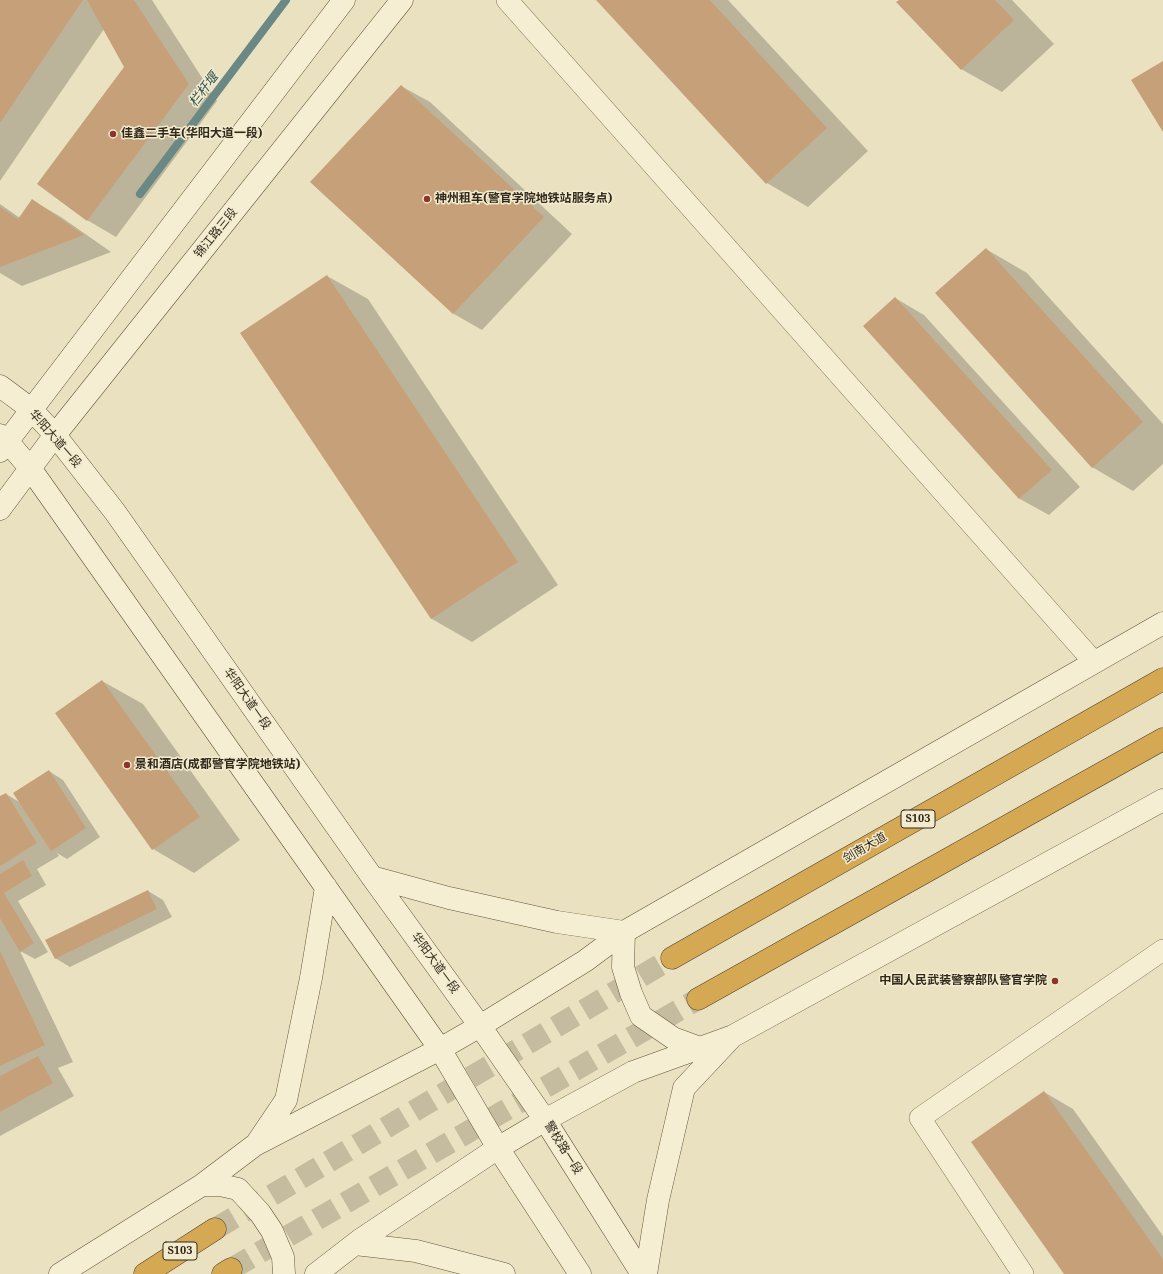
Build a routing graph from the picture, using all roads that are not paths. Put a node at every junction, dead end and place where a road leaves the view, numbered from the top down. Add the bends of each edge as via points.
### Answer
1 (344, 0) edge
2 (402, 0) edge
3 (507, 0) edge
4 (0, 386) edge
5 (31, 409) junction
6 (55, 435) junction
7 (2, 442) edge
8 (30, 468) junction
9 (0, 509) edge
10 (1163, 623) edge
11 (1094, 662) junction
12 (1163, 679) edge
13 (1163, 738) edge
14 (1163, 800) edge
15 (372, 877) junction
16 (326, 887) junction
17 (624, 932) junction
18 (1163, 950) edge
19 (672, 958) tunnel mouth
20 (698, 999) tunnel mouth
21 (480, 1026) junction
22 (733, 1036) junction
23 (700, 1048) junction
24 (440, 1049) junction
25 (545, 1120) junction
26 (255, 1145) junction
27 (498, 1148) junction
28 (202, 1185) junction
29 (215, 1229) tunnel mouth
30 (356, 1244) junction
31 (60, 1274) edge
32 (145, 1274) edge
33 (284, 1274) edge
34 (316, 1274) edge
35 (504, 1274) edge
36 (580, 1274) edge
37 (642, 1274) edge
38 (646, 1274) edge
39 (1022, 1274) edge

1 - 5 main road
2 - 6 main road, 锦江路三段
3 - 11 street
4 - 5 main road, 华阳大道一段
5 - 6 main road, 华阳大道一段
5 - 7 main road
6 - 8 main road, 锦江路三段
6 - 15 main road, 华阳大道一段 via 115,512
7 - 8 main road
8 - 9 main road, 锦江路三段
8 - 16 main road
10 - 11 main road
11 - 17 main road
12 - 19 highway, 剑南大道 / S103
13 - 20 highway
14 - 22 main road
15 - 17 main road via 456,900 557,922
15 - 21 main road, 华阳大道一段
16 - 24 main road
16 - 26 main road via 311,978 286,1100
17 - 21 main road via 585,961
17 - 23 main road via 623,967 641,1016 674,1038
18 - 39 street via 920,1118
21 - 24 main road
21 - 25 main road, 警校路一段
22 - 23 main road
22 - 38 main road via 684,1088 658,1200
23 - 25 main road via 632,1072
24 - 26 main road
24 - 27 main road
25 - 27 main road
25 - 37 main road, 警校路一段
26 - 28 main road
27 - 30 main road
27 - 36 main road
28 - 31 main road
28 - 33 main road via 238,1189 272,1231 283,1256
29 - 32 highway, S103
30 - 34 main road
30 - 35 main road via 416,1251

